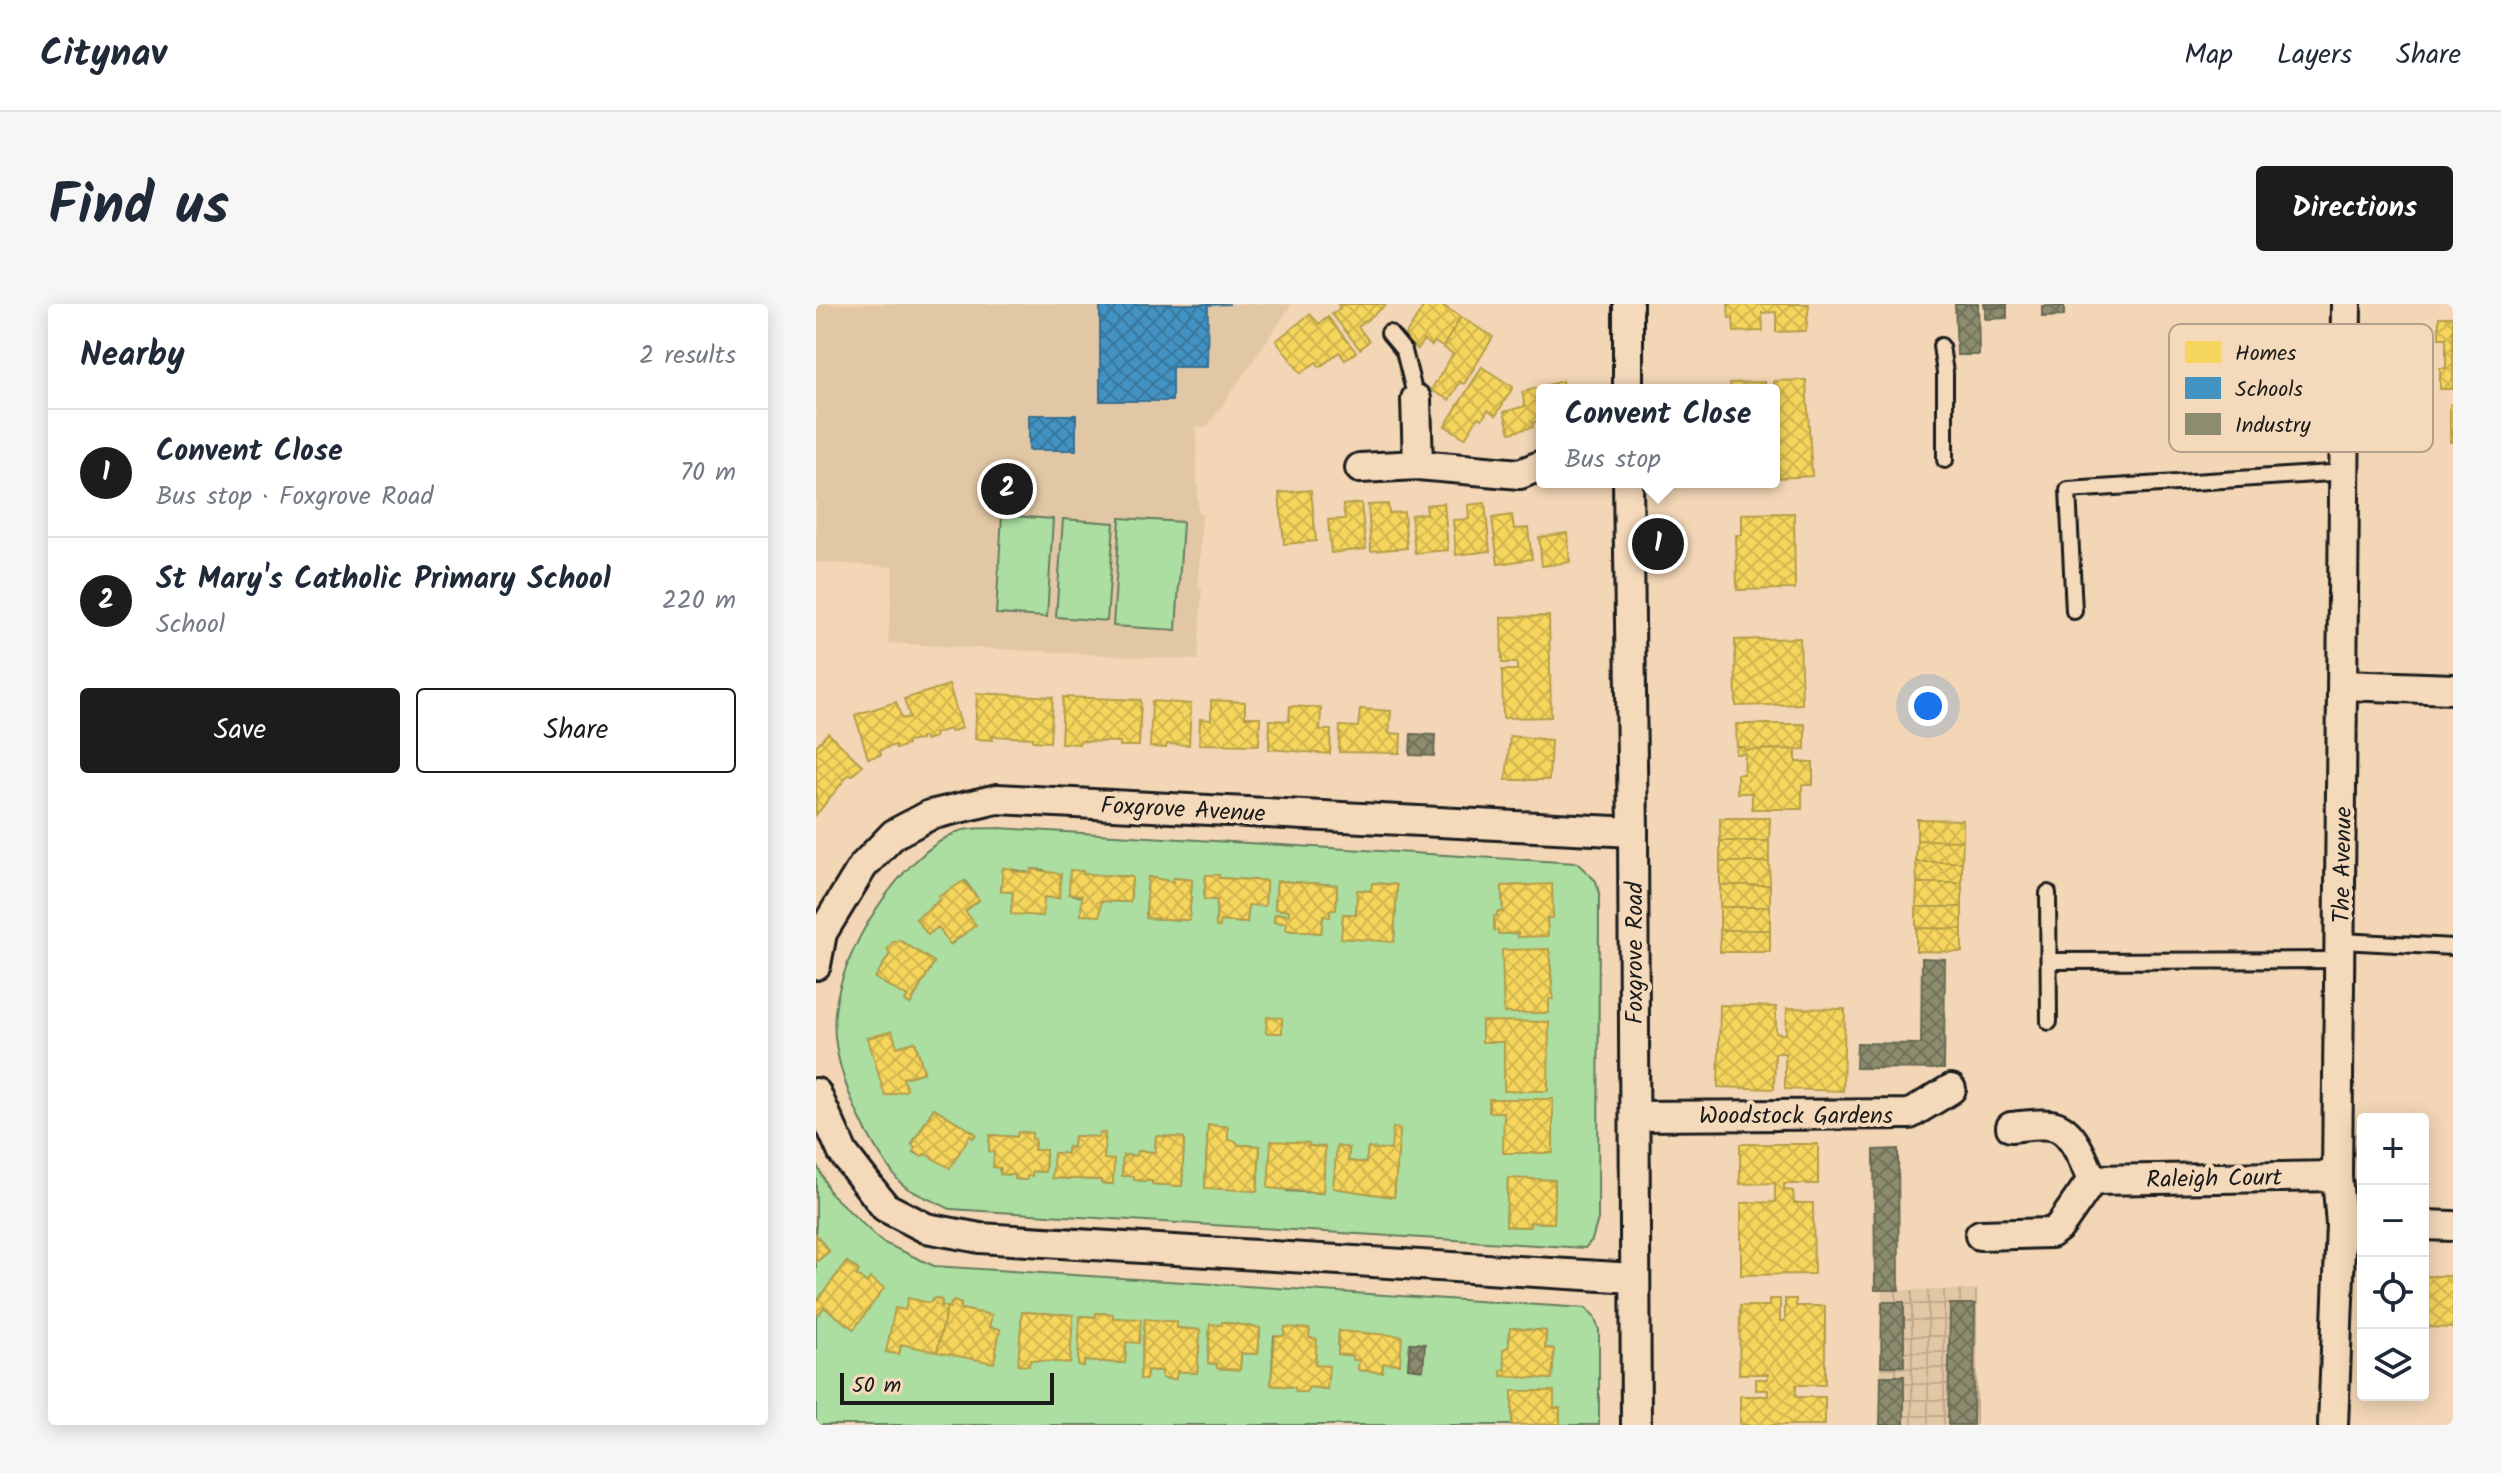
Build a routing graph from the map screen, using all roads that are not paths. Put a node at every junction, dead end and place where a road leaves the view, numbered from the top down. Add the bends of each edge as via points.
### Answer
1 (1628, 304) edge
2 (1389, 333) dead end
3 (1941, 346) dead end
4 (1628, 384) edge
5 (1416, 399) joint
6 (2346, 452) edge
7 (1945, 460) dead end
8 (1418, 465) junction
9 (1536, 467) edge
10 (1360, 468) dead end
11 (2346, 472) junction
12 (1628, 488) edge
13 (2074, 611) dead end
14 (2343, 685) junction
15 (2453, 689) edge
16 (1633, 832) junction
17 (2048, 893) dead end
18 (2453, 947) edge
19 (2341, 951) junction
20 (2049, 961) junction
21 (816, 965) edge
22 (2049, 1022) dead end
23 (1951, 1089) dead end
24 (816, 1093) edge
25 (1635, 1116) junction
26 (2011, 1127) dead end
27 (2337, 1176) junction
28 (2092, 1180) junction
29 (2352, 1224) edge
30 (2429, 1225) edge
31 (2453, 1226) edge
32 (1980, 1235) dead end
33 (1634, 1278) junction
34 (1636, 1425) edge
35 (2333, 1425) edge

1 - 4 street
2 - 5 lane via 1404,351
3 - 7 lane
5 - 8 street
6 - 11 street, The Avenue
8 - 9 street via 1520,474
8 - 10 street
11 - 13 lane via 2068,490
11 - 14 street, The Avenue
12 - 16 street, Foxgrove Road
14 - 15 street
14 - 19 street, The Avenue
16 - 21 street, Foxgrove Avenue via 997,799 930,815 894,834 863,866 822,933
16 - 25 street, Foxgrove Road
17 - 20 lane
18 - 19 lane
19 - 20 lane
19 - 27 street, The Avenue
20 - 22 lane
23 - 25 street, Woodstock Gardens via 1910,1114
24 - 33 street via 843,1153 885,1207 926,1228 980,1238
25 - 33 street, Foxgrove Road
26 - 28 street via 2053,1125 2062,1130 2074,1142
27 - 28 street, Raleigh Court
27 - 29 street, The Avenue
28 - 32 street via 2051,1233
29 - 35 street, The Avenue
30 - 31 street
33 - 34 street, Foxgrove Road

